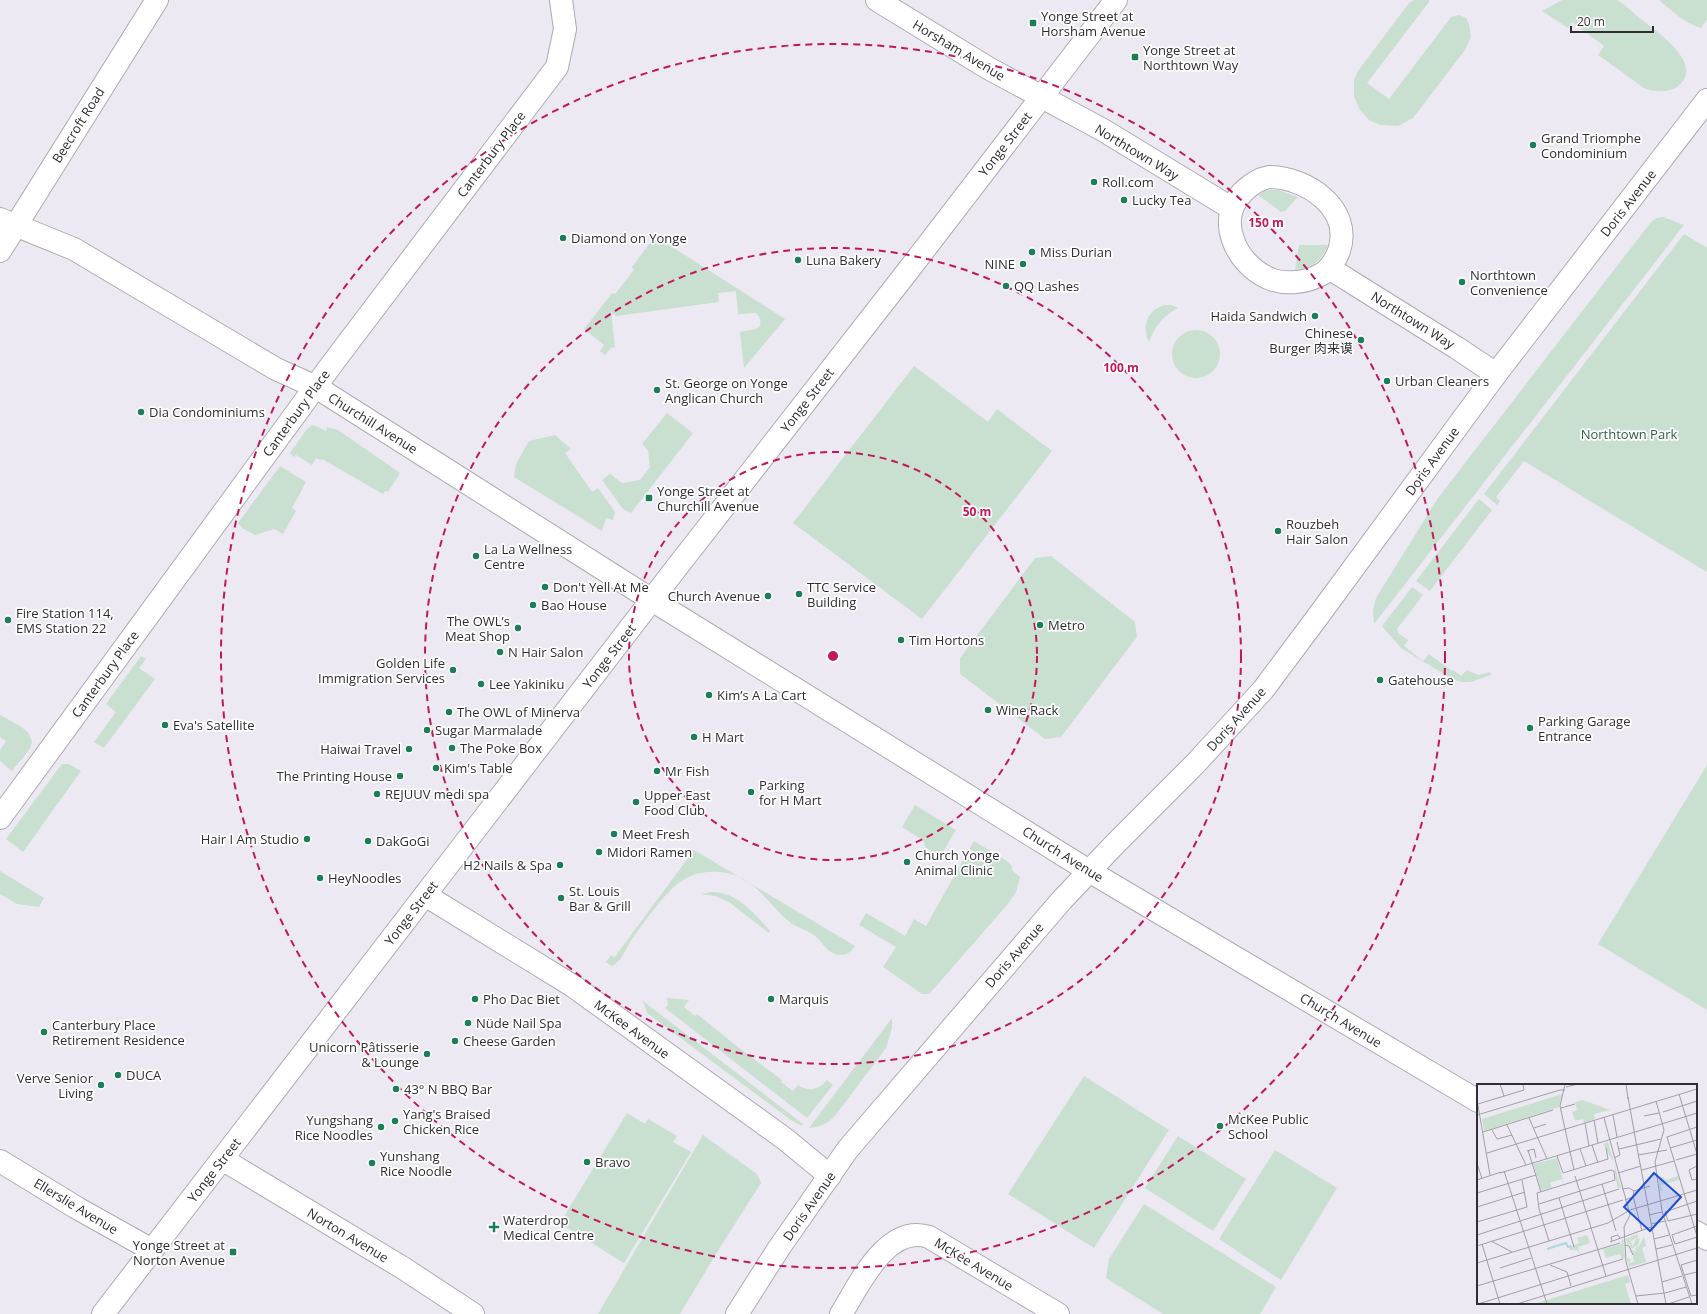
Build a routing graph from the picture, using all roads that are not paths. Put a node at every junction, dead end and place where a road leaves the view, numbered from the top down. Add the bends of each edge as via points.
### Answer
1 (157, 0) edge
2 (561, 0) edge
3 (877, 0) edge
4 (1116, 0) edge
5 (1041, 98) junction
6 (1707, 100) edge
7 (1231, 208) junction
8 (8, 222) edge
9 (0, 251) edge
10 (1329, 268) junction
11 (1496, 374) junction
12 (316, 387) junction
13 (652, 600) junction
14 (0, 818) edge
15 (1089, 871) junction
16 (425, 895) junction
17 (1477, 1100) edge
18 (222, 1159) junction
19 (0, 1160) edge
20 (830, 1176) junction
21 (1697, 1233) edge
22 (1707, 1239) edge
23 (152, 1250) junction
24 (103, 1314) edge
25 (473, 1314) edge
26 (737, 1314) edge
27 (841, 1314) edge
28 (1058, 1314) edge

1 - 8 street, Beecroft Road
2 - 12 street, Canterbury Place via 565,29 557,67
3 - 5 street, Horsham Avenue
4 - 5 street, Yonge Street
5 - 7 street, Northtown Way via 1103,130
5 - 13 street, Yonge Street
6 - 11 street, Doris Avenue
7 - 10 street via 1229,226 1233,241 1248,263 1260,274 1279,281 1298,281 1320,276
7 - 10 street via 1248,187 1262,178 1282,178 1314,191 1327,200 1341,221 1340,246
8 - 9 street, Beecroft Road
8 - 12 street, Churchill Avenue via 74,249 276,369
10 - 11 street, Northtown Way
11 - 15 street, Doris Avenue via 1263,690 1195,764
12 - 13 street, Churchill Avenue
12 - 14 street, Canterbury Place
13 - 15 street, Church Avenue
13 - 16 street, Yonge Street
15 - 17 street, Church Avenue
15 - 20 street, Doris Avenue via 848,1149
16 - 18 street, Yonge Street
16 - 20 street, McKee Avenue via 573,986 785,1140
18 - 23 street, Yonge Street
18 - 25 street, Norton Avenue via 425,1282
19 - 23 street, Ellerslie Avenue via 77,1208
20 - 26 street, Doris Avenue via 779,1248
21 - 22 street
23 - 24 street, Yonge Street
27 - 28 street, McKee Avenue via 871,1265 893,1244 912,1234 930,1237

